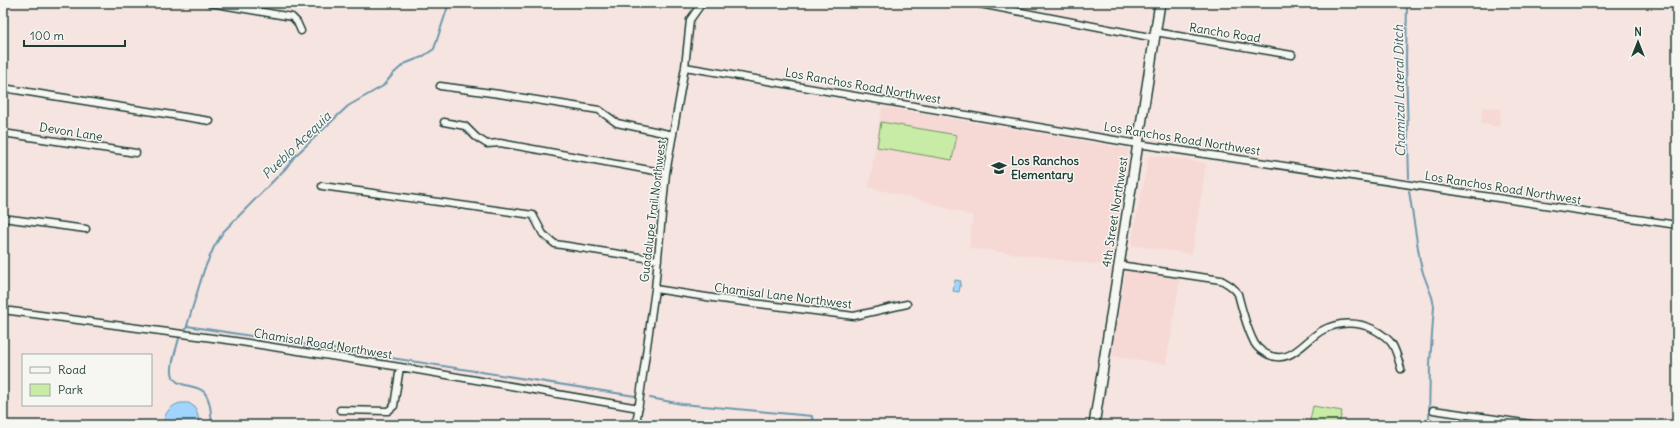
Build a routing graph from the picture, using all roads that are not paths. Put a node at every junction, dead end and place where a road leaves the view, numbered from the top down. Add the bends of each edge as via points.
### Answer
1 (210, 3) edge
2 (702, 3) edge
3 (975, 3) edge
4 (1160, 3) edge
5 (301, 31) dead end
6 (1155, 35) junction
7 (1292, 55) dead end
8 (685, 67) junction
9 (440, 86) dead end
10 (3, 88) edge
11 (210, 121) dead end
12 (444, 122) dead end
13 (3, 133) edge
14 (673, 135) junction
15 (1138, 144) junction
16 (136, 153) dead end
17 (666, 173) junction
18 (322, 186) dead end
19 (3, 218) edge
20 (1677, 225) edge
21 (86, 229) dead end
22 (658, 260) junction
23 (1119, 265) junction
24 (655, 289) junction
25 (907, 304) dead end
26 (3, 310) edge
27 (400, 367) junction
28 (1401, 368) dead end
29 (639, 408) junction
30 (340, 410) dead end
31 (1433, 410) dead end
32 (636, 425) edge
33 (1094, 425) edge
34 (1537, 425) edge

1 - 5 street via 292,17
2 - 8 street, Guadalupe Trail Northwest via 690,20
3 - 6 street, Rancho Road
4 - 6 main road, 4th Street Northwest
6 - 7 street, Rancho Road
6 - 15 main road, 4th Street Northwest
8 - 14 street, Guadalupe Trail Northwest
8 - 15 street, Los Ranchos Road Northwest
9 - 14 street via 599,110 617,124
10 - 11 street
12 - 17 street via 465,126 487,144 500,143
13 - 16 street, Devon Lane
14 - 17 street, Guadalupe Trail Northwest
15 - 20 street, Los Ranchos Road Northwest
15 - 23 main road, 4th Street Northwest
17 - 22 street, Guadalupe Trail Northwest
18 - 22 street via 533,215 543,234 555,244
19 - 21 street
22 - 24 street, Guadalupe Trail Northwest
23 - 28 street via 1227,283 1235,288 1238,294 1253,342 1267,354 1277,357 1287,355 1300,349 1322,330 1337,324 1352,323 1367,326 1395,346
23 - 33 main road, 4th Street Northwest
24 - 25 street, Chamisal Lane Northwest via 854,316
24 - 29 street, Guadalupe Trail Northwest
26 - 27 street, Chamisal Road Northwest via 236,341
27 - 29 street, Chamisal Road Northwest
27 - 30 street via 394,406 388,411
29 - 32 street, Guadalupe Trail Northwest
31 - 34 street

